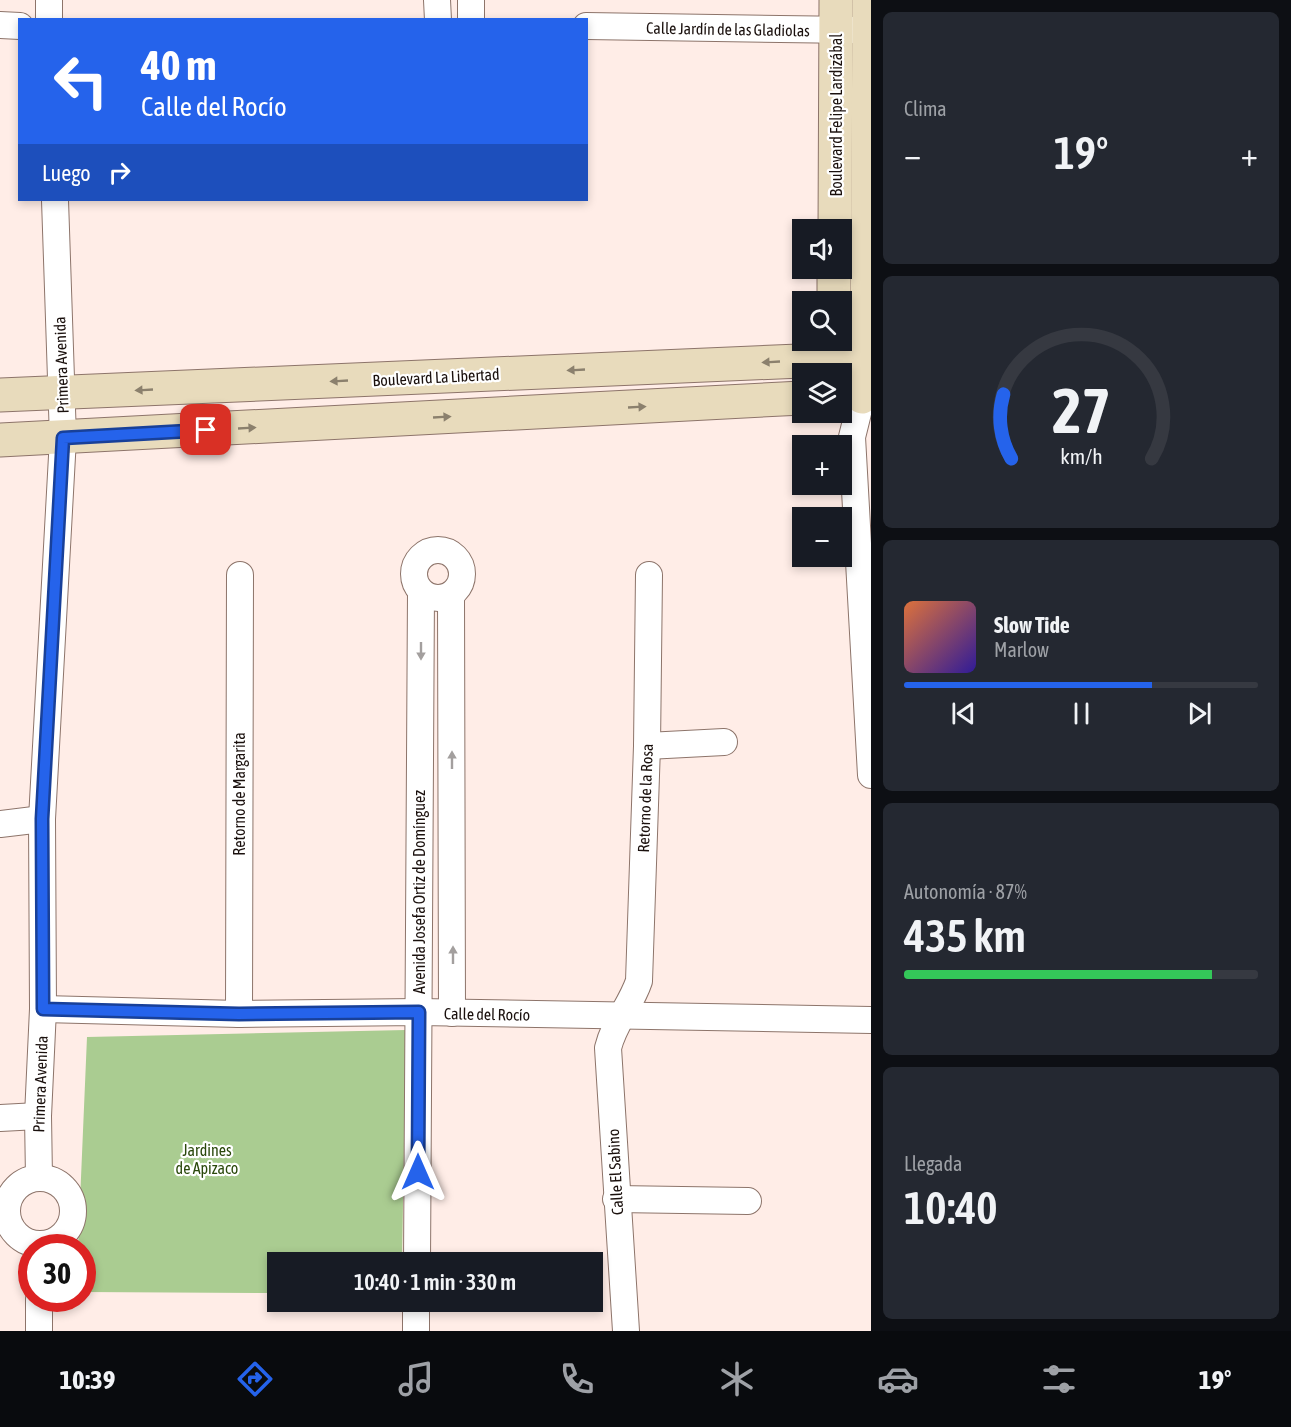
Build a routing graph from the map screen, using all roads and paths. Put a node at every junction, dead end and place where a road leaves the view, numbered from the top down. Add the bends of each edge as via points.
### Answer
1 (49, 0) edge
2 (438, 0) edge
3 (471, 0) edge
4 (836, 15) edge
5 (869, 15) edge
6 (50, 18) edge
7 (438, 18) edge
8 (471, 18) edge
9 (0, 25) edge
10 (18, 26) edge
11 (588, 27) edge
12 (55, 201) edge
13 (835, 219) edge
14 (834, 358) edge
15 (869, 358) edge
16 (62, 394) junction
17 (0, 395) edge
18 (792, 399) edge
19 (854, 400) edge
20 (63, 438) junction
21 (0, 440) edge
22 (240, 575) dead end
23 (649, 575) dead end
24 (421, 592) junction
25 (451, 595) junction
26 (871, 741) edge
27 (724, 742) dead end
28 (646, 746) junction
29 (871, 775) edge
30 (42, 819) junction
31 (0, 824) edge
32 (43, 1009) junction
33 (419, 1012) junction
34 (452, 1013) junction
35 (239, 1014) junction
36 (632, 1017) junction
37 (871, 1020) edge
38 (38, 1116) junction
39 (0, 1118) edge
40 (39, 1178) junction
41 (616, 1199) junction
42 (748, 1201) dead end
43 (4, 1215) edge
44 (64, 1234) edge
45 (18, 1235) edge
46 (417, 1252) edge
47 (39, 1312) edge
48 (416, 1312) edge
49 (39, 1331) edge
50 (416, 1331) edge
51 (626, 1331) edge

1 - 6 street
2 - 7 street
3 - 8 street
4 - 5 street, Calle Jardín de las Gladiolas
4 - 11 street, Calle Jardín de las Gladiolas
4 - 13 main road, Boulevard Felipe Lardizábal
5 - 15 main road, Boulevard Felipe Lardizábal
9 - 10 street
12 - 16 street, Primera Avenida
14 - 15 main road, Boulevard La Libertad
14 -> 16 main road, Boulevard La Libertad
15 - 19 main road, Boulevard Felipe Lardizábal
16 - 17 main road, Boulevard La Libertad
16 - 20 street, Primera Avenida
20 -> 18 main road
19 - 26 street via 852,437
20 - 21 main road
20 - 30 street, Primera Avenida
22 - 35 street, Retorno de Margarita
23 - 28 street, Retorno de la Rosa
24 - 25 street via 435,598
24 - 25 street via 414,579 415,564 425,552 441,549 454,555 462,568 461,584
24 -> 33 street, Avenida Josefa Ortiz de Domínguez
34 -> 25 street, Avenida Josefa Ortiz de Domínguez
26 - 29 street
27 - 28 street
28 - 36 street, Retorno de la Rosa via 639,981 632,1000
30 - 31 street
30 - 32 street, Primera Avenida
32 - 35 street, Calle del Rocío
32 - 38 street, Primera Avenida
33 - 34 street, Calle del Rocío
33 - 35 street, Calle del Rocío
33 - 46 street, Avenida Josefa Ortiz de Domínguez
34 - 36 street, Calle del Rocío
36 - 37 street, Calle del Rocío
36 - 41 street, Calle El Sabino via 612,1030 608,1048
38 - 39 street
38 - 40 street, Primera Avenida
40 - 43 street via 26,1181 15,1190
40 - 44 street via 52,1180 71,1198 71,1224
41 - 42 street
41 - 51 street, Calle El Sabino
43 - 45 street
47 - 49 street
48 - 50 street

